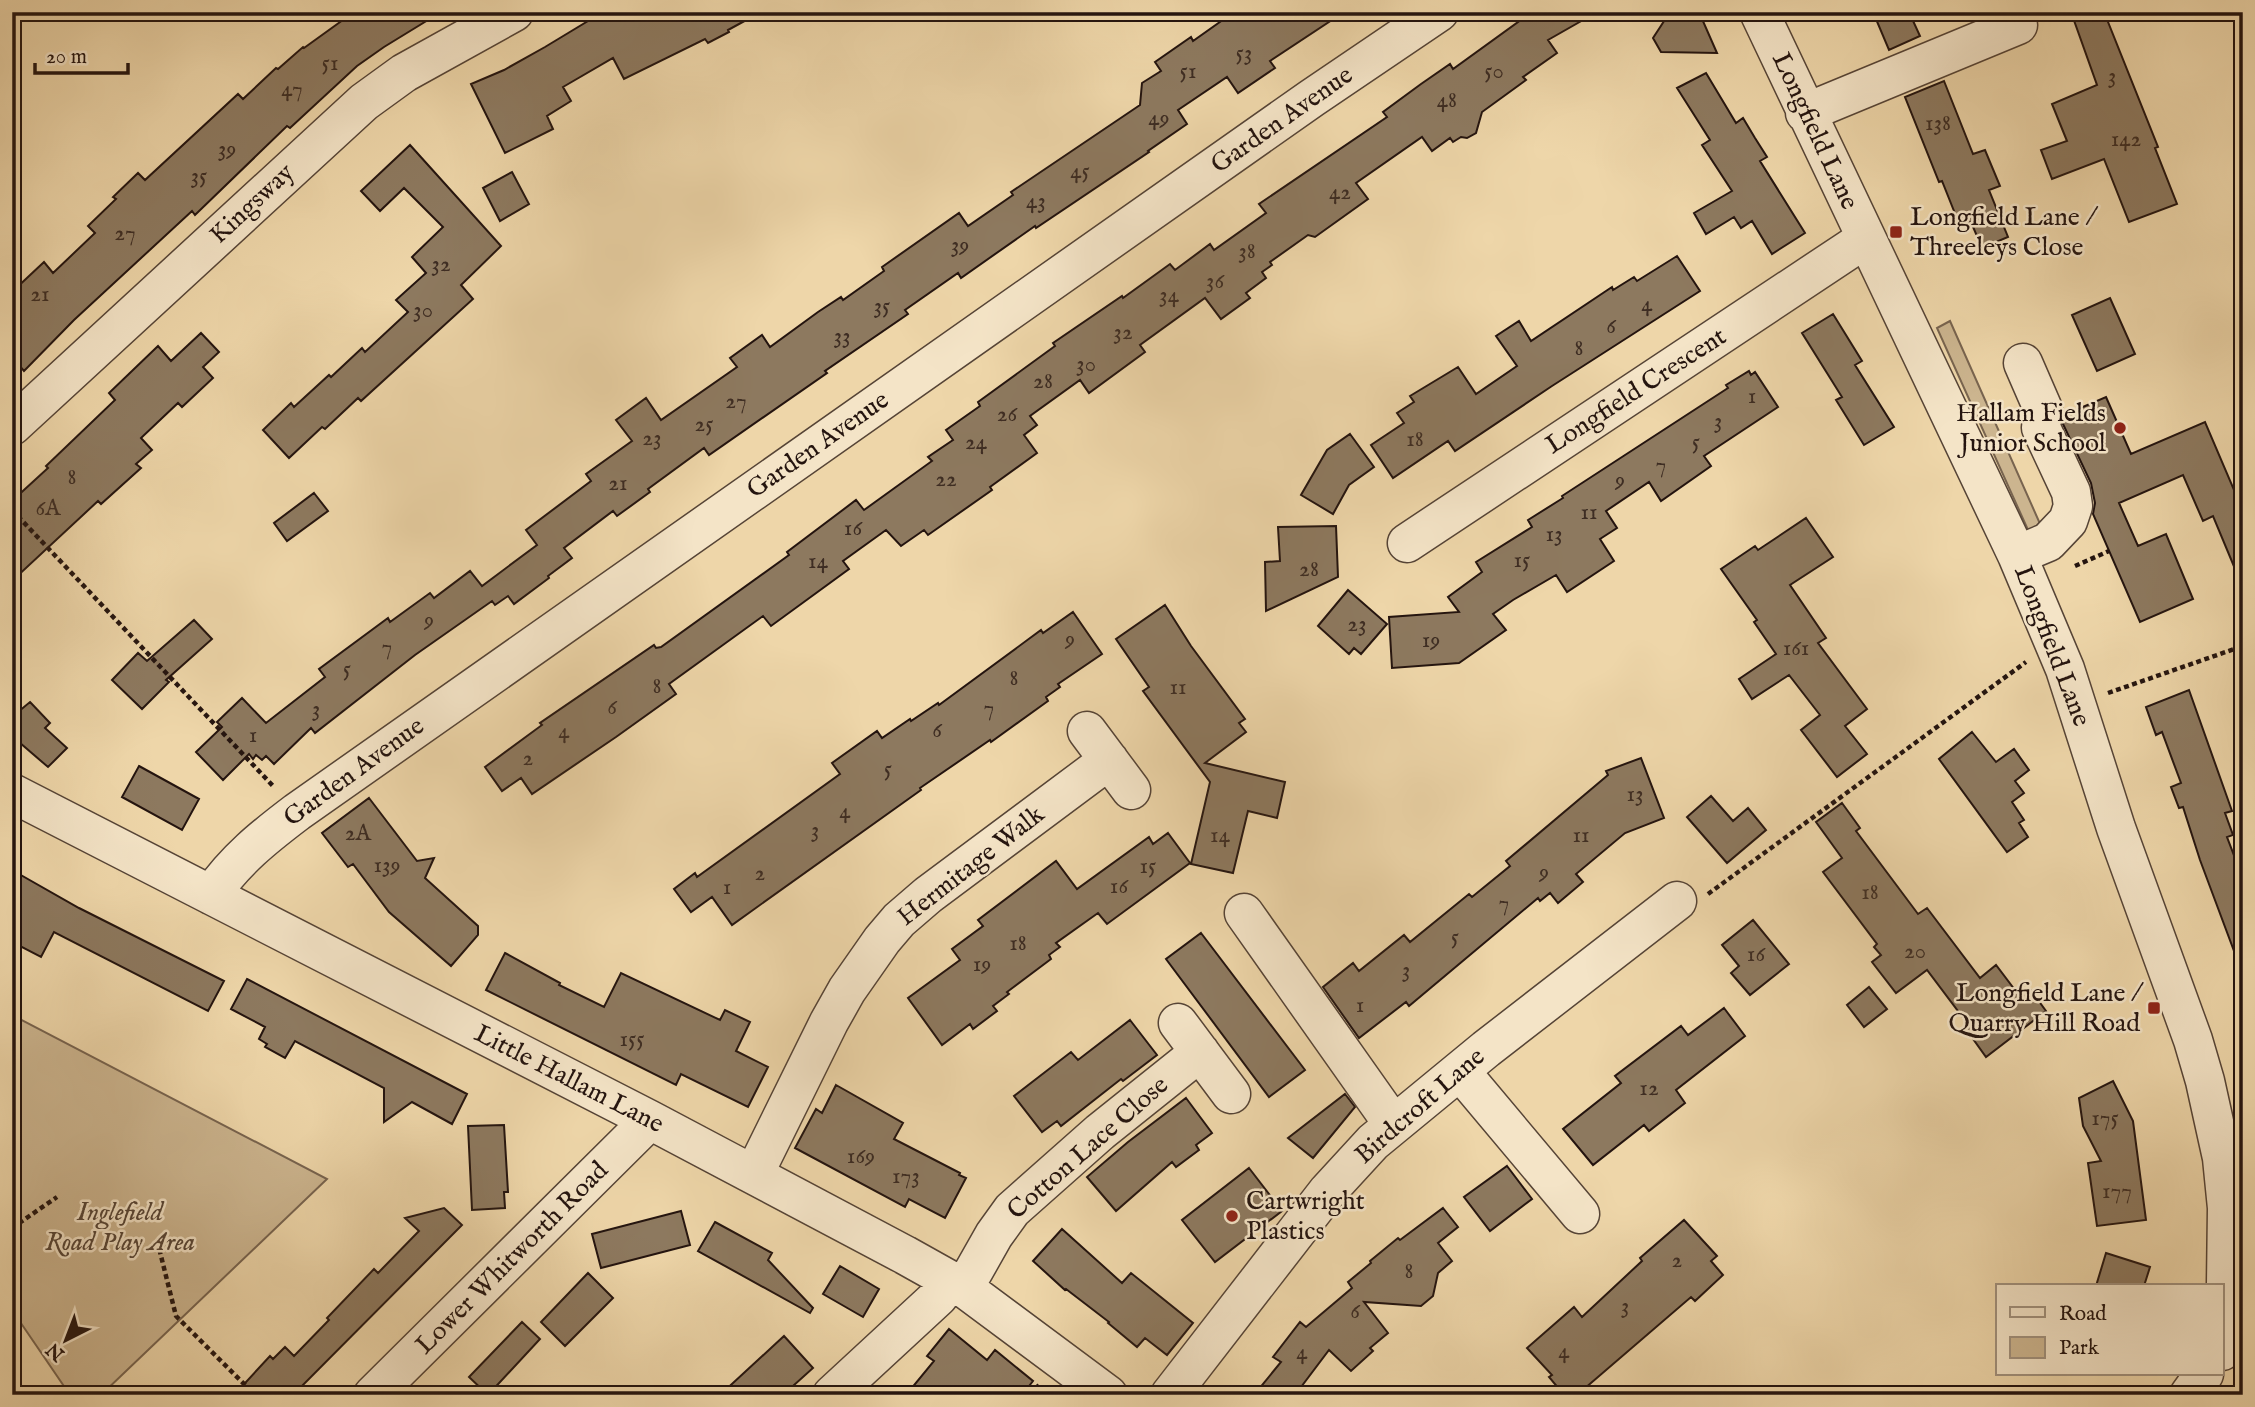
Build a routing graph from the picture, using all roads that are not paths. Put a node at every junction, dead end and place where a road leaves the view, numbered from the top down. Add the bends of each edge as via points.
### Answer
1 (514, 12) edge
2 (1439, 12) edge
3 (1759, 12) edge
4 (2018, 25) dead end
5 (1805, 113) junction
6 (1866, 239) junction
7 (2023, 363) dead end
8 (12, 426) edge
9 (1407, 543) dead end
10 (2017, 555) junction
11 (1109, 760) dead end
12 (12, 793) edge
13 (211, 895) junction
14 (1666, 903) road end
15 (1244, 913) dead end
16 (1460, 1070) junction
17 (1231, 1094) dead end
18 (650, 1120) junction
19 (1393, 1124) junction
20 (754, 1174) junction
21 (1580, 1214) dead end
22 (957, 1284) junction
23 (2243, 1310) edge
24 (2243, 1322) edge
25 (2224, 1347) edge
26 (2224, 1352) edge
27 (2243, 1373) edge
28 (2203, 1376) edge
29 (373, 1395) edge
30 (832, 1395) edge
31 (1108, 1395) edge
32 (1170, 1395) edge
33 (2189, 1395) edge

1 - 8 street, Kingsway via 411,69 365,102
2 - 13 street, Garden Avenue via 297,812 238,860
3 - 5 street, Longfield Lane
4 - 5 street
5 - 6 street, Longfield Lane
6 - 9 street, Longfield Crescent
6 - 10 street, Longfield Lane
7 - 10 street via 2043,409 2041,428 2073,506 2068,521 2048,542
10 - 23 street, Longfield Lane via 2064,669 2202,1071 2222,1158 2227,1220 2225,1284 2229,1296
11 - 20 street, Hermitage Walk via 899,920 847,990
12 - 13 street, Little Hallam Lane
13 - 18 street, Little Hallam Lane
14 - 16 street, Birdcroft Lane
15 - 19 street
16 - 19 street, Birdcroft Lane
16 - 21 street
17 - 22 street, Cotton Lace Close via 1189,1038 1100,1132 1012,1210
18 - 20 street, Little Hallam Lane
18 - 29 street, Lower Whitworth Road
19 - 32 street, Birdcroft Lane via 1336,1182
20 - 22 street, Little Hallam Lane
22 - 30 street, Cotton Lace Close
22 - 31 street, Little Hallam Lane
24 - 25 street
26 - 27 street
28 - 33 street

